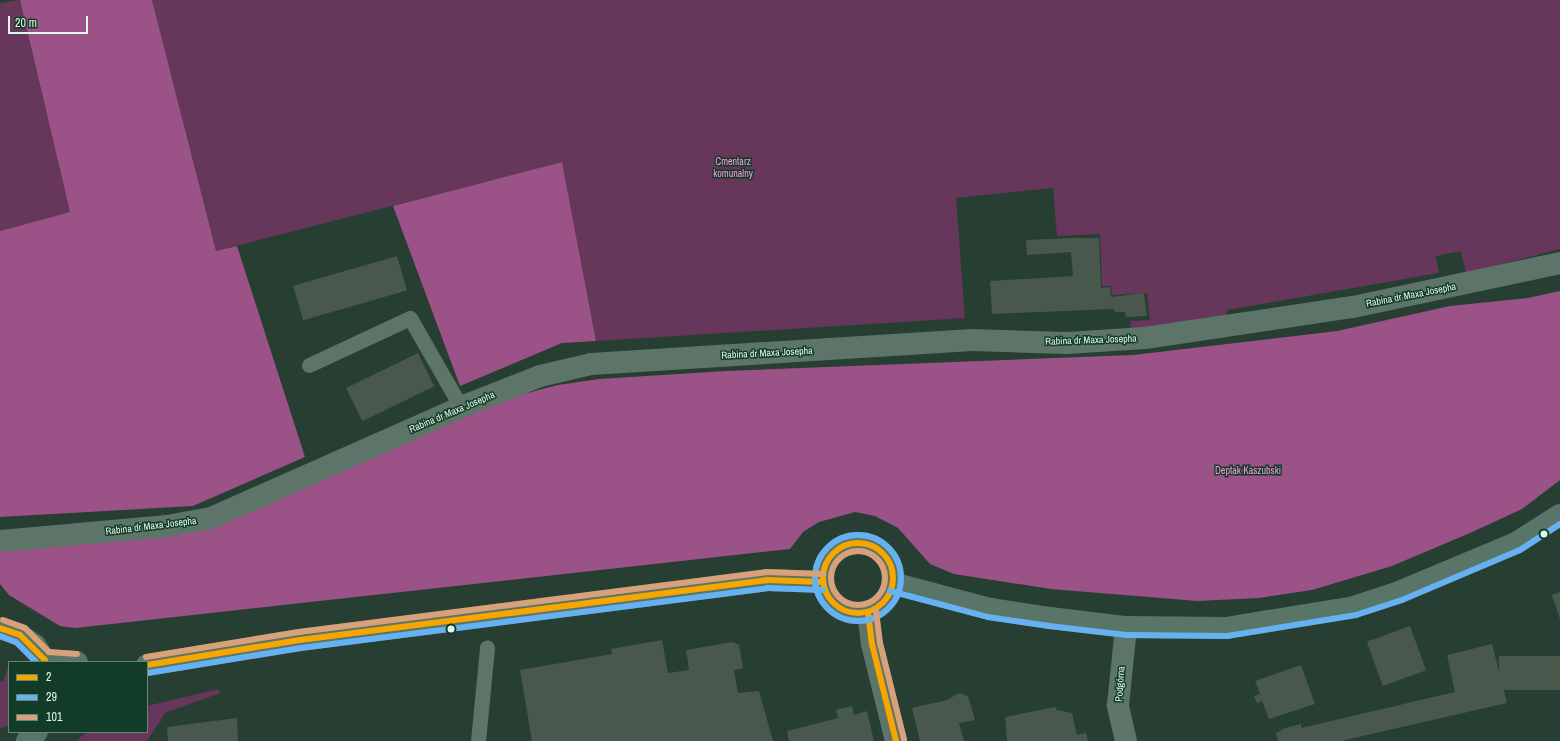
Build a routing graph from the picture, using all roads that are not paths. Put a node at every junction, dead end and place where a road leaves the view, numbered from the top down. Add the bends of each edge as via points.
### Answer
1 (1560, 263) edge
2 (309, 365) dead end
3 (461, 408) junction
4 (1560, 515) edge
5 (0, 541) edge
6 (823, 582) junction
7 (892, 583) junction
8 (868, 612) junction
9 (1126, 627) junction
10 (0, 628) edge
11 (487, 647) dead end
12 (46, 661) edge
13 (148, 665) edge
14 (36, 733) edge
15 (27, 741) edge
16 (478, 741) edge
17 (896, 741) edge
18 (1126, 741) edge

1 - 3 street, Rabina dr Maxa Josepha via 1353,307 1145,338 1067,343 972,340 591,364 540,376
2 - 3 lane via 410,318
3 - 5 street, Rabina dr Maxa Josepha via 211,518 161,527
4 - 9 main road via 1516,543 1464,567 1354,607 1226,628
6 - 7 main road via 824,567 832,555 844,546 858,543 872,546 884,555 892,568
6 - 8 main road via 828,597 838,608 853,613
6 - 13 main road via 767,580 726,585 308,639
7 - 8 main road via 888,596
7 - 9 main road via 990,609
8 - 17 street via 872,644
9 - 18 street, Podgórna via 1118,705
10 - 12 main road via 20,634
11 - 16 lane
14 - 15 main road

